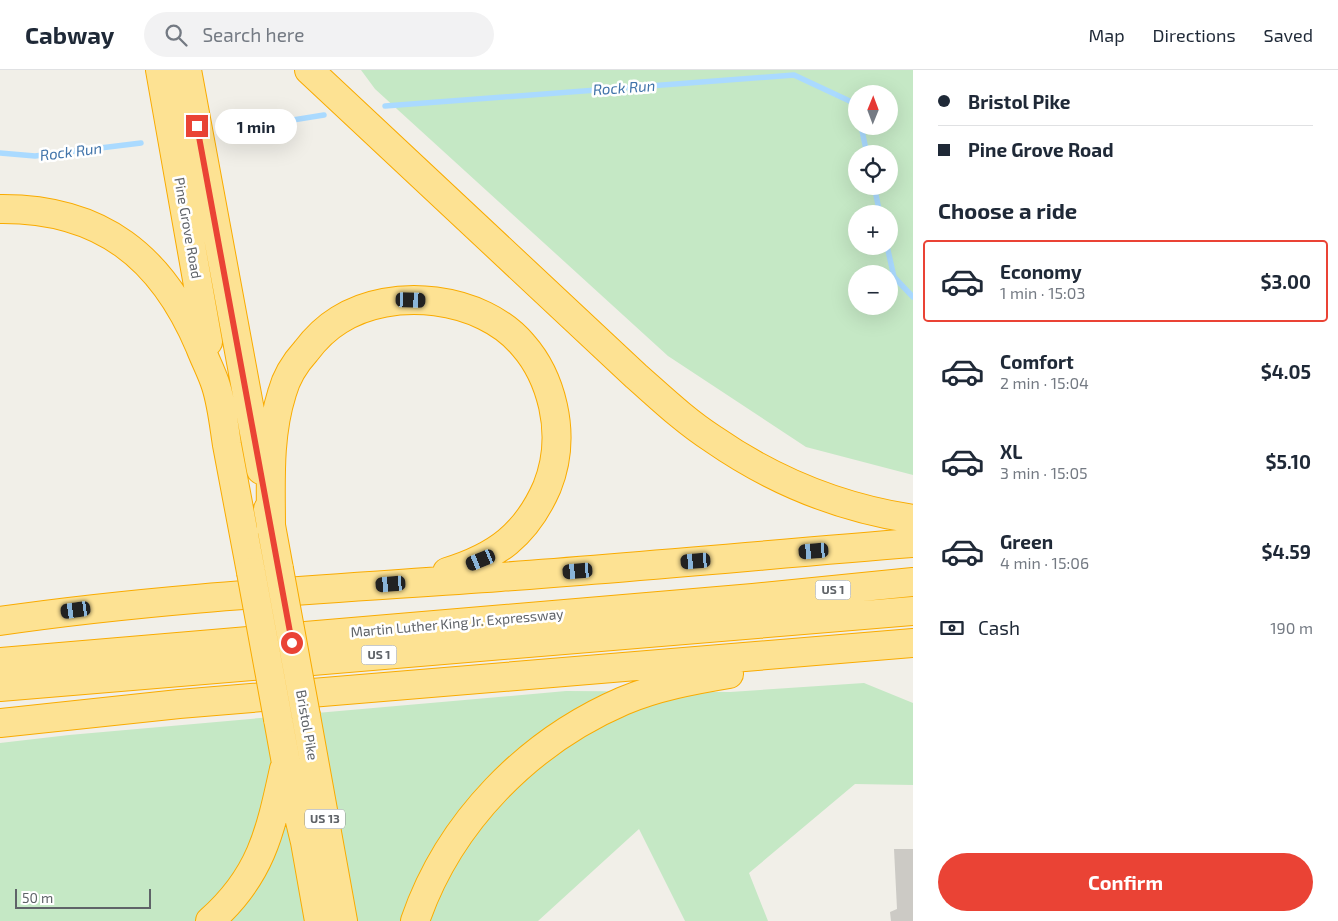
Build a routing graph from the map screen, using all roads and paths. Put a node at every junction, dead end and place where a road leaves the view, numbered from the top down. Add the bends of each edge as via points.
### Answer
1 (160, 70) edge
2 (187, 70) edge
3 (309, 70) edge
4 (0, 209) edge
5 (216, 385) junction
6 (913, 519) edge
7 (271, 528) junction
8 (913, 543) edge
9 (411, 582) junction
10 (913, 582) edge
11 (0, 606) edge
12 (76, 610) junction
13 (913, 611) edge
14 (0, 621) edge
15 (909, 643) edge
16 (0, 662) edge
17 (0, 687) edge
18 (0, 722) edge
19 (286, 763) junction
20 (210, 921) edge
21 (319, 921) edge
22 (344, 921) edge
23 (415, 921) edge

1 - 5 highway, Pine Grove Road
2 - 7 highway, Pine Grove Road
3 - 6 highway via 636,376 712,439 764,471 791,483 846,503
4 - 5 highway via 37,211 80,221 120,240 137,253 181,307
5 - 19 highway, US 13, bridge
7 - 9 highway via 270,462 276,414 290,373 313,342 340,319 377,304 411,300 460,306 495,322 522,344 533,359 550,394 554,412 553,466 533,514 511,540 481,560
7 - 22 highway, Bristol Pike / US 13, bridge
8 - 9 highway
9 - 12 highway
10 - 16 highway, Martin Luther King Jr. Expressway / US 1
11 - 12 highway
12 - 14 highway
13 - 17 highway, Martin Luther King Jr. Expressway / US 1
15 - 18 highway via 199,702
15 - 23 highway via 677,684 623,701 570,728 521,765 479,808 444,860
19 - 20 highway via 272,825 254,868 228,905
19 - 21 highway, US 13

